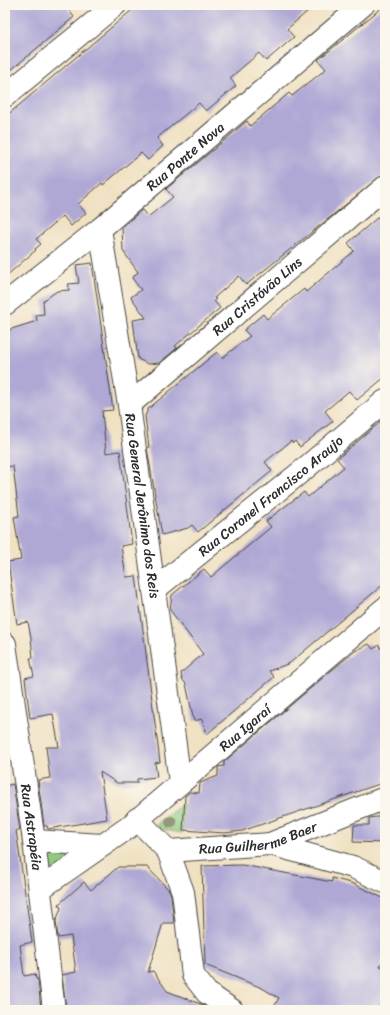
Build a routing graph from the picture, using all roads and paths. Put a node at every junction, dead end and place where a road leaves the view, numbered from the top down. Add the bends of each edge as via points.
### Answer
1 (115, 5) edge
2 (363, 5) edge
3 (5, 96) edge
4 (385, 187) edge
5 (100, 229) junction
6 (5, 304) edge
7 (385, 401) edge
8 (129, 405) junction
9 (154, 590) junction
10 (385, 608) edge
11 (5, 644) edge
12 (180, 782) junction
13 (385, 798) edge
14 (137, 820) junction
15 (34, 841) junction
16 (270, 844) junction
17 (103, 845) junction
18 (168, 851) junction
19 (385, 882) edge
20 (40, 889) junction
21 (54, 1010) edge
22 (232, 1010) edge

1 - 3 street
2 - 5 street, Rua Ponte Nova
4 - 8 street, Rua Cristóvão Lins
5 - 6 street, Rua Ponte Nova
5 - 8 street, Rua General Jerônimo dos Reis
7 - 9 street, Rua Coronel Francisco Araujo
8 - 9 street, Rua General Jerônimo dos Reis
9 - 12 street, Rua General Jerônimo dos Reis
10 - 12 street, Rua Igaraí
11 - 15 street, Rua Astrapéia
12 - 14 street, Rua Igaraí
13 - 16 street, Rua Guilherme Baer
14 - 17 street, Rua Igaraí
14 - 18 street
15 - 17 street
15 - 20 street, Rua Astrapéia
16 - 18 street, Rua Guilherme Baer
16 - 19 street via 353,867
17 - 20 street, Rua Igaraí
18 - 22 street via 184,897 193,975 207,993
20 - 21 street, Rua Astrapéia

